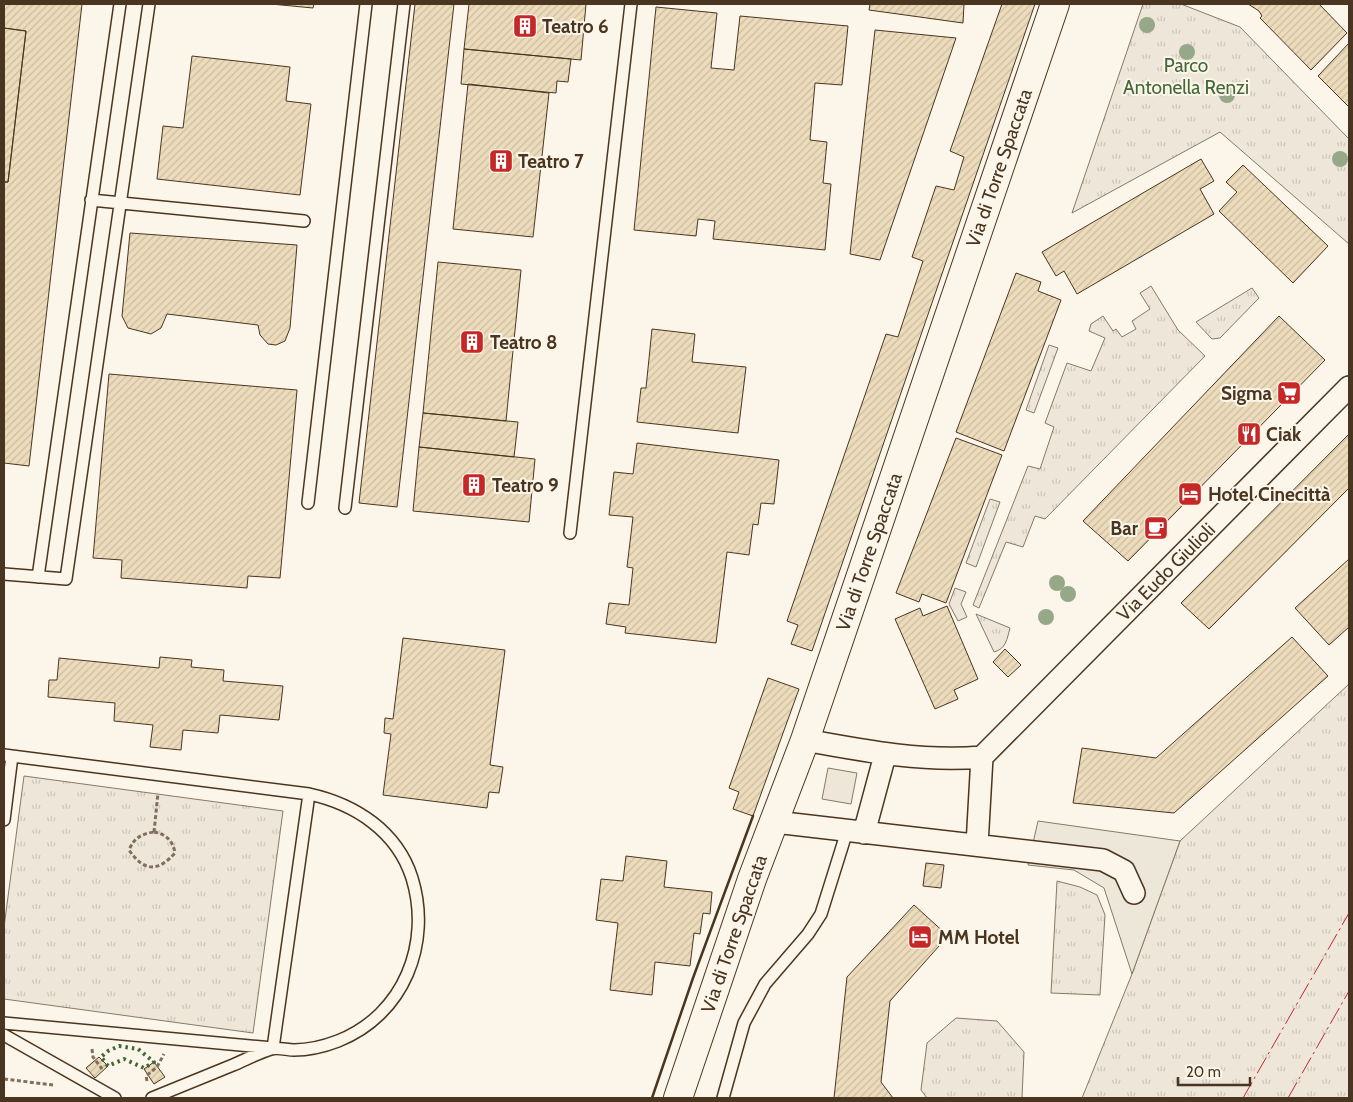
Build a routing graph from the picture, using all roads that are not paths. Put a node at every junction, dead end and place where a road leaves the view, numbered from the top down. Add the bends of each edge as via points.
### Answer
1 (120, 4) edge
2 (149, 4) edge
3 (366, 4) edge
4 (404, 4) edge
5 (631, 4) edge
6 (1056, 4) edge
7 (91, 200) junction
8 (120, 203) junction
9 (304, 221) dead end
10 (1349, 387) edge
11 (308, 503) dead end
12 (345, 508) dead end
13 (570, 533) dead end
14 (4, 574) edge
15 (38, 577) junction
16 (805, 740) junction
17 (8, 755) edge
18 (885, 755) junction
19 (982, 758) junction
20 (309, 794) junction
21 (4, 820) edge
22 (775, 822) junction
23 (855, 832) junction
24 (977, 845) junction
25 (1134, 893) dead end
26 (4, 1022) edge
27 (4, 1035) edge
28 (273, 1048) junction
29 (115, 1098) edge
30 (152, 1098) edge
31 (678, 1098) edge
32 (723, 1098) edge

1 - 7 lane
2 - 8 lane
3 - 11 lane
4 - 12 lane
5 - 13 lane
6 - 16 street, Via di Torre Spaccata
7 - 8 lane
7 - 15 lane
8 - 9 lane
8 - 15 lane via 66,579
10 - 19 street, Via Eudo Giulioli
14 - 15 lane
16 - 18 street
16 - 22 street, Via di Torre Spaccata
17 - 20 lane
17 - 21 lane
18 - 19 street via 929,759
18 - 23 street
19 - 24 street
20 - 28 lane
20 - 28 lane via 352,807 376,825 401,853 417,894 420,916 418,939 414,961 405,981 377,1017 339,1040 318,1047
22 - 23 street
22 - 31 street, Via di Torre Spaccata via 752,879
23 - 24 street
23 - 32 lane via 821,914 765,984 744,1023
24 - 25 street via 1110,862 1124,871
26 - 28 lane
27 - 29 lane
28 - 30 lane

